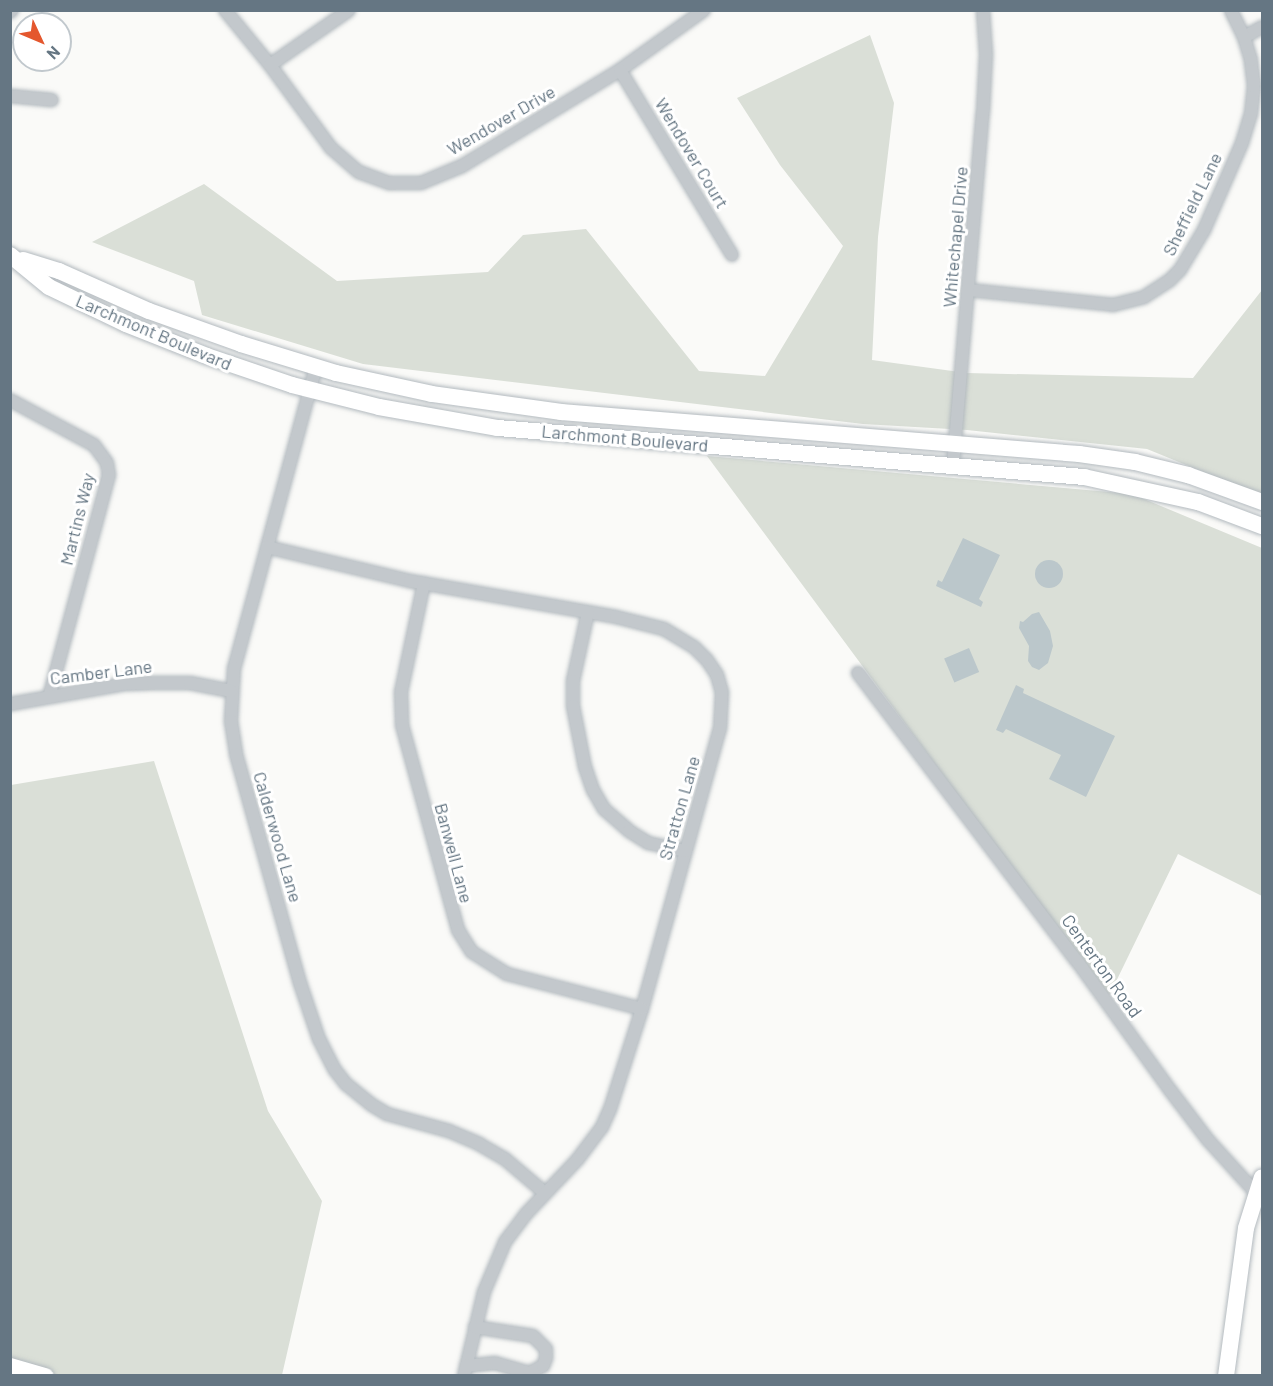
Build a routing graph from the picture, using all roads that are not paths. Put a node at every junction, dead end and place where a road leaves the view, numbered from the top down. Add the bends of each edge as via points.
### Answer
1 (225, 10) edge
2 (349, 10) edge
3 (704, 10) edge
4 (983, 10) edge
5 (1231, 10) edge
6 (1263, 27) edge
7 (1244, 37) junction
8 (270, 65) junction
9 (620, 70) junction
10 (10, 96) edge
11 (52, 100) dead end
12 (732, 255) dead end
13 (12, 258) edge
14 (969, 290) junction
15 (316, 367) junction
16 (310, 390) junction
17 (10, 400) edge
18 (955, 443) junction
19 (952, 466) junction
20 (1263, 502) edge
21 (1263, 526) edge
22 (267, 547) junction
23 (424, 583) junction
24 (588, 612) junction
25 (858, 673) dead end
26 (231, 691) junction
27 (49, 697) junction
28 (10, 704) edge
29 (685, 851) junction
30 (642, 1008) junction
31 (1263, 1176) edge
32 (545, 1193) junction
33 (1256, 1193) junction
34 (475, 1327) junction
35 (10, 1366) edge
36 (465, 1371) edge
37 (46, 1376) edge
38 (1226, 1376) edge

1 - 8 street, Wendover Drive
2 - 8 street
3 - 9 street, Wendover Drive
4 - 14 street, Whitechapel Drive via 985,73
5 - 7 street, Sheffield Lane
6 - 7 street
7 - 14 street, Sheffield Lane via 1254,86 1247,129 1204,230 1170,280 1144,297 1113,305
8 - 9 street, Wendover Drive via 331,147 359,172 390,183 421,183 462,166
9 - 12 street, Wendover Court
10 - 11 street
13 - 15 street, Larchmont Boulevard via 59,271 210,334
13 - 16 street, Larchmont Boulevard via 50,287 126,324
14 - 18 street, Whitechapel Drive
15 - 16 street, Calderwood Lane
15 - 18 street, Larchmont Boulevard via 432,394 517,407
16 - 19 street, Larchmont Boulevard via 498,428
16 - 22 street, Calderwood Lane
17 - 27 street, Martins Way via 94,445 107,463 109,476
18 - 19 street, Whitechapel Drive
18 - 20 street, Larchmont Boulevard via 1135,462 1188,475
19 - 21 street, Larchmont Boulevard via 1084,477 1198,502
22 - 23 street, Stratton Lane
22 - 26 street, Calderwood Lane
23 - 24 street, Stratton Lane
23 - 30 street, Banwell Lane via 401,692 402,725 453,917 464,941 483,961 514,976
24 - 29 street via 573,681 573,706 593,790 604,809 629,831 648,843
24 - 29 street, Stratton Lane via 664,629 694,646 717,675 722,692 720,728
25 - 33 street, Centerton Road via 1208,1140
26 - 27 street, Camber Lane via 190,683 153,683
26 - 32 street, Calderwood Lane via 236,754 300,983 319,1039 335,1070 346,1084 387,1114 449,1131 479,1144 505,1159
27 - 28 street, Camber Lane
29 - 30 street, Stratton Lane
30 - 32 street, Stratton Lane via 602,1127
31 - 33 street
32 - 34 street, Stratton Lane via 506,1242
33 - 38 street via 1241,1261
34 - 36 street, Stratton Lane
34 - 36 street via 533,1336 546,1349 546,1358 543,1366 529,1373 495,1362
35 - 37 street

